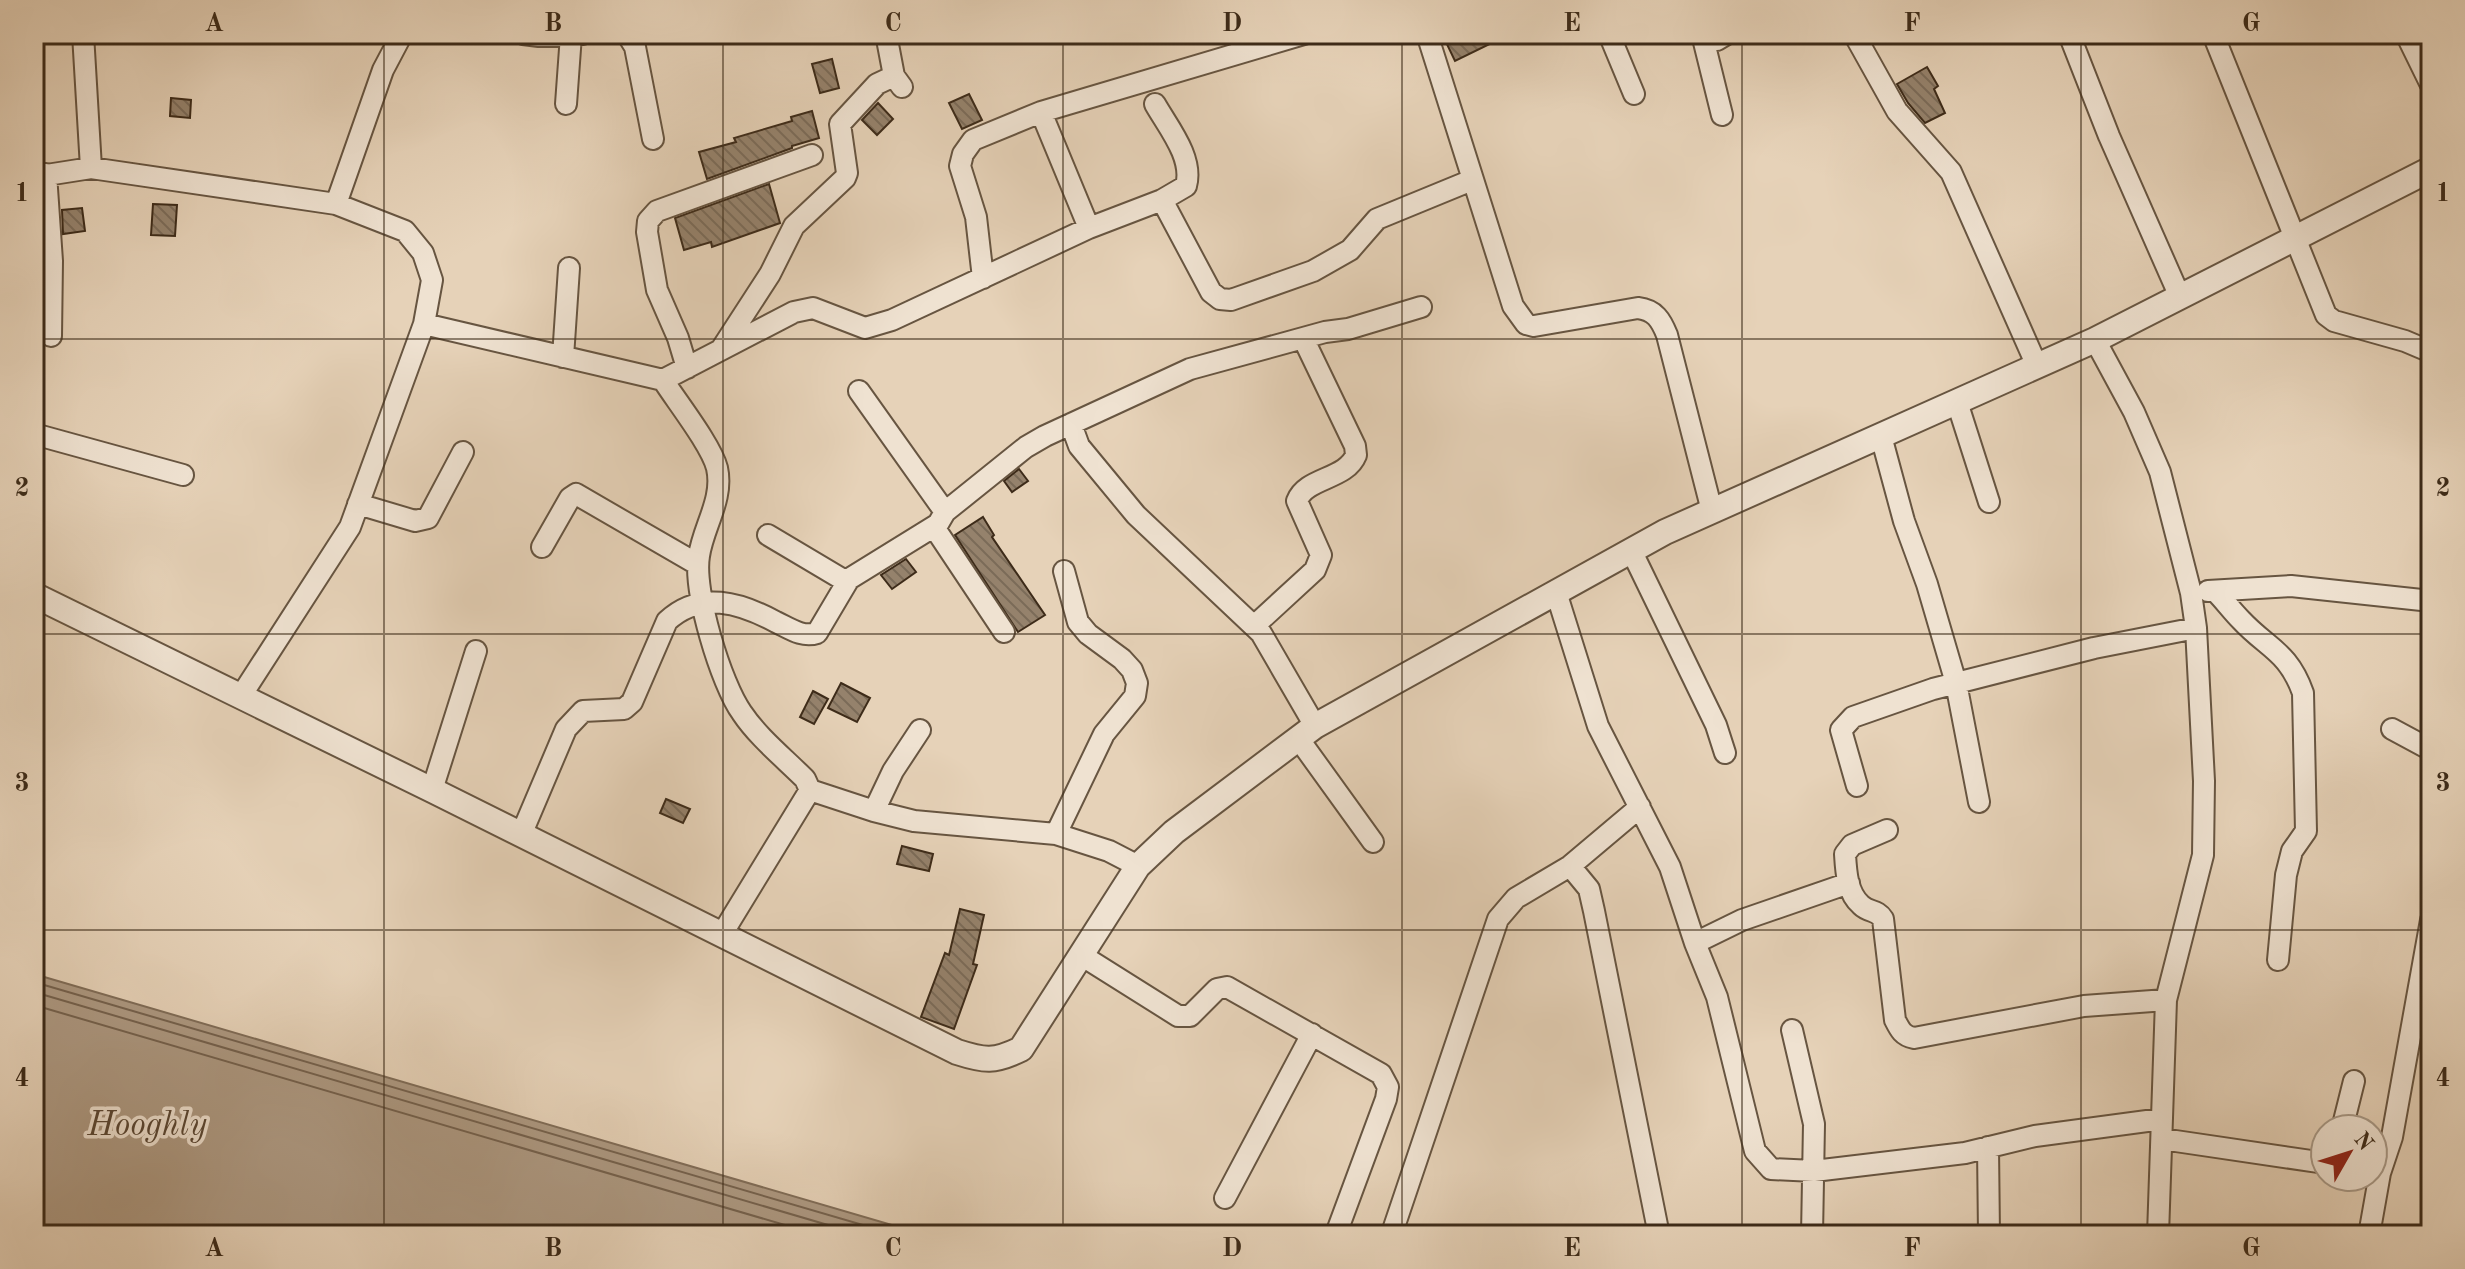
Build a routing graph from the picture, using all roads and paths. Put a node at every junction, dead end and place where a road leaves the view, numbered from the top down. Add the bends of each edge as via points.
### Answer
1 (83, 34) edge
2 (402, 34) edge
3 (523, 34) edge
4 (584, 34) edge
5 (627, 34) edge
6 (886, 34) edge
7 (1304, 34) edge
8 (1427, 34) edge
9 (1609, 34) edge
10 (1703, 34) edge
11 (1727, 34) edge
12 (1854, 34) edge
13 (2069, 34) edge
14 (2213, 34) edge
15 (2406, 34) edge
16 (571, 35) edge
17 (2431, 85) edge
18 (1634, 94) dead end
19 (566, 104) dead end
20 (1155, 104) dead end
21 (1041, 112) junction
22 (1722, 115) dead end
23 (653, 139) dead end
24 (812, 155) dead end
25 (91, 168) junction
26 (2431, 169) edge
27 (40, 176) edge
28 (1472, 180) junction
29 (1162, 200) junction
30 (336, 204) junction
31 (1089, 228) junction
32 (2296, 238) junction
33 (569, 268) dead end
34 (983, 278) junction
35 (2180, 297) junction
36 (1421, 307) dead end
37 (424, 324) junction
38 (51, 336) dead end
39 (1304, 340) junction
40 (2095, 340) junction
41 (722, 349) junction
42 (2431, 352) edge
43 (563, 357) junction
44 (2037, 366) junction
45 (687, 368) junction
46 (663, 380) junction
47 (859, 391) dead end
48 (1957, 402) junction
49 (1071, 424) junction
50 (34, 434) edge
51 (1881, 436) junction
52 (463, 452) dead end
53 (183, 475) dead end
54 (1989, 502) dead end
55 (358, 504) junction
56 (1712, 511) junction
57 (940, 520) junction
58 (768, 535) dead end
59 (542, 547) dead end
60 (1631, 550) junction
61 (697, 564) junction
62 (1064, 571) dead end
63 (847, 582) junction
64 (2215, 591) junction
65 (1556, 592) junction
66 (2191, 593) junction
67 (34, 595) edge
68 (701, 601) junction
69 (2431, 601) edge
70 (1254, 626) junction
71 (2196, 628) junction
72 (1004, 632) dead end
73 (476, 651) dead end
74 (1956, 683) junction
75 (241, 696) junction
76 (2392, 729) dead end
77 (920, 730) dead end
78 (1306, 732) junction
79 (2431, 750) edge
80 (1725, 753) dead end
81 (1857, 786) dead end
82 (432, 790) junction
83 (810, 790) junction
84 (1979, 802) dead end
85 (1640, 807) junction
86 (874, 811) junction
87 (1887, 830) dead end
88 (1056, 834) junction
89 (521, 835) junction
90 (1373, 842) dead end
91 (1138, 866) junction
92 (1570, 866) junction
93 (1849, 883) junction
94 (2431, 920) edge
95 (722, 934) junction
96 (1695, 943) junction
97 (1081, 955) junction
98 (2278, 960) dead end
99 (2166, 1000) junction
100 (1792, 1030) dead end
101 (1312, 1034) junction
102 (2354, 1081) dead end
103 (2346, 1113) edge
104 (2162, 1129) junction
105 (1988, 1147) junction
106 (2309, 1160) edge
107 (1814, 1171) junction
108 (1225, 1198) dead end
109 (1392, 1233) dead end
110 (1336, 1234) edge
111 (1659, 1235) edge
112 (1812, 1235) edge
113 (1989, 1235) edge
114 (2158, 1235) edge
115 (2369, 1235) edge

1 - 25 street
2 - 30 street via 383,70
3 - 16 street
4 - 16 street
5 - 23 street via 635,47
6 - 41 street via 898,82 877,84 840,124 845,178 794,226
7 - 21 street
8 - 28 street
9 - 18 street
10 - 11 street via 1717,40
10 - 22 street
12 - 44 street via 1897,111 1951,172
13 - 35 street
14 - 32 street
15 - 17 street
16 - 19 street
20 - 29 street via 1188,172 1186,186
21 - 31 street
21 - 34 street via 973,140 963,154 960,166 976,217
24 - 45 street via 657,211 648,221 657,290
25 - 27 street
25 - 30 street
26 - 32 street
27 - 38 street via 52,261
28 - 29 street via 1377,219 1350,250 1313,271 1231,300 1211,292
28 - 56 street via 1513,306 1526,324 1543,326 1638,308 1654,312 1662,322
29 - 31 street
30 - 37 street via 405,231 423,253 432,280
31 - 34 street
32 - 35 street
32 - 42 street via 2326,315
33 - 43 street
34 - 41 street via 865,328 813,308 794,312
35 - 40 street
36 - 39 street
37 - 43 street
37 - 55 street
39 - 49 street via 1190,369
39 - 70 street via 1356,455 1347,468 1298,496 1320,562
40 - 44 street
40 - 66 street via 2160,472
41 - 45 street
43 - 46 street
44 - 48 street
45 - 46 street
46 - 61 street via 716,466 717,500
47 - 57 street
48 - 51 street
48 - 54 street
49 - 57 street via 1026,447
49 - 70 street via 1079,446 1136,515
50 - 53 street
51 - 56 street
51 - 74 street
52 - 55 street via 428,518 415,521
55 - 75 street via 350,527
56 - 60 street
57 - 63 street
57 - 72 street
58 - 63 street
59 - 61 street via 576,494
60 - 65 street
60 - 80 street
61 - 68 street
62 - 88 street via 1078,622 1122,659 1137,683 1135,696 1104,734
63 - 68 street via 811,635 754,610
64 - 66 street
64 - 69 street via 2291,586
64 - 98 street via 2287,660 2303,693 2306,831 2292,851 2286,875
65 - 78 street
65 - 85 street via 1598,726
66 - 71 street
67 - 75 street
68 - 83 street via 731,696
68 - 89 street via 667,621 632,702 624,709 583,711 566,729
70 - 78 street
71 - 74 street
71 - 99 street via 2203,855
73 - 82 street
74 - 81 street via 1845,722 1841,730
74 - 84 street
75 - 82 street
76 - 79 street
77 - 86 street
78 - 90 street
78 - 91 street via 1174,832
82 - 89 street
83 - 86 street
83 - 95 street
85 - 92 street
85 - 96 street via 1670,867
86 - 88 street via 914,821
87 - 93 street via 1847,848
88 - 91 street
89 - 95 street
91 - 97 street
92 - 109 street via 1516,898 1498,919
92 - 111 street via 1589,889
93 - 96 street via 1742,920
93 - 99 street via 1862,907 1883,919 1895,1020 1907,1037 2084,1006
94 - 115 street
95 - 97 street via 983,1061 1021,1049
96 - 107 street via 1717,997 1755,1151 1771,1169
97 - 101 street via 1178,1016 1190,1016 1217,989 1227,987
99 - 104 street
100 - 107 street via 1814,1124
101 - 108 street
101 - 110 street via 1381,1074 1388,1087
102 - 103 street
104 - 105 street via 2035,1136
104 - 106 street
104 - 114 street
105 - 107 street
105 - 113 street
107 - 112 street

